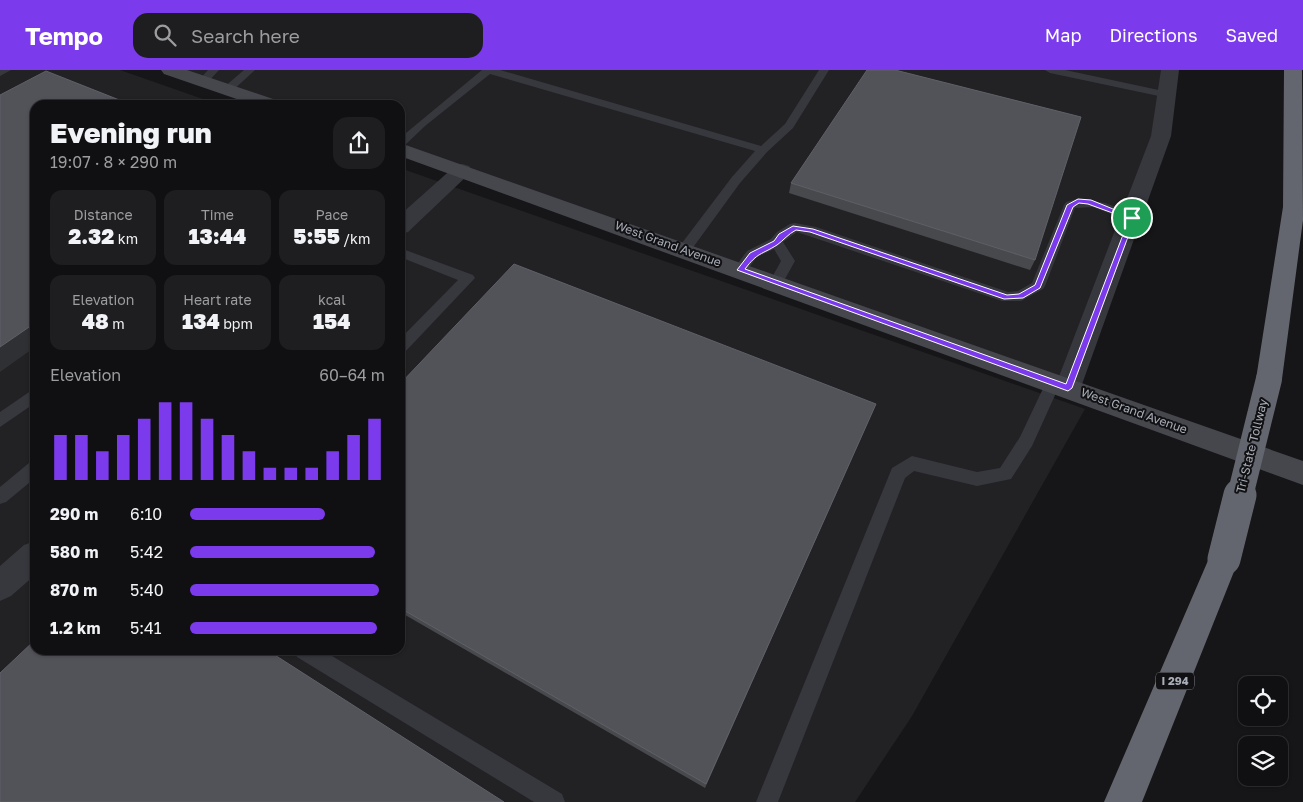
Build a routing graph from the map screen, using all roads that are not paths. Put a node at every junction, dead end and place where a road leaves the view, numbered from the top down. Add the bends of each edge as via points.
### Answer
1 (6, 70) edge
2 (170, 70) edge
3 (250, 70) edge
4 (488, 70) edge
5 (824, 70) edge
6 (1050, 70) edge
7 (1170, 70) edge
8 (1292, 70) edge
9 (0, 73) edge
10 (208, 76) edge
11 (227, 90) junction
12 (1168, 95) junction
13 (257, 100) edge
14 (405, 139) edge
15 (762, 150) junction
16 (405, 151) edge
17 (462, 170) junction
18 (1132, 218) junction
19 (405, 223) edge
20 (776, 242) junction
21 (684, 250) junction
22 (405, 254) edge
23 (740, 270) junction
24 (776, 283) junction
25 (405, 343) edge
26 (1060, 385) junction
27 (30, 398) edge
28 (0, 421) edge
29 (30, 472) edge
30 (1303, 473) edge
31 (0, 497) edge
32 (30, 559) edge
33 (0, 586) edge
34 (312, 655) edge
35 (554, 802) edge
36 (767, 802) edge
37 (1122, 802) edge

1 - 9 lane
2 - 10 main road
3 - 11 lane
4 - 14 lane
4 - 15 lane
5 - 15 lane via 789,126
6 - 12 lane
7 - 12 street
8 - 37 highway, Tri-State Tollway / I 294, bridge via 1294,206 1269,380 1224,559
10 - 11 main road
11 - 13 main road
12 - 18 street via 1161,136
15 - 21 lane
16 - 17 main road, West Grand Avenue
17 - 19 street
17 - 21 main road, West Grand Avenue
18 - 20 lane via 1089,202 1078,201 1070,205 1038,286 1020,296 1007,298 811,230 795,228
18 - 26 street
20 - 23 lane via 752,254
20 - 24 lane via 788,261
21 - 23 main road, West Grand Avenue
22 - 25 lane via 468,278
23 - 24 main road, West Grand Avenue
24 - 26 main road, West Grand Avenue
26 - 30 main road, West Grand Avenue
26 - 36 lane via 1005,474 978,479 912,463 898,473
27 - 28 lane
29 - 31 lane
32 - 33 street
34 - 35 lane

